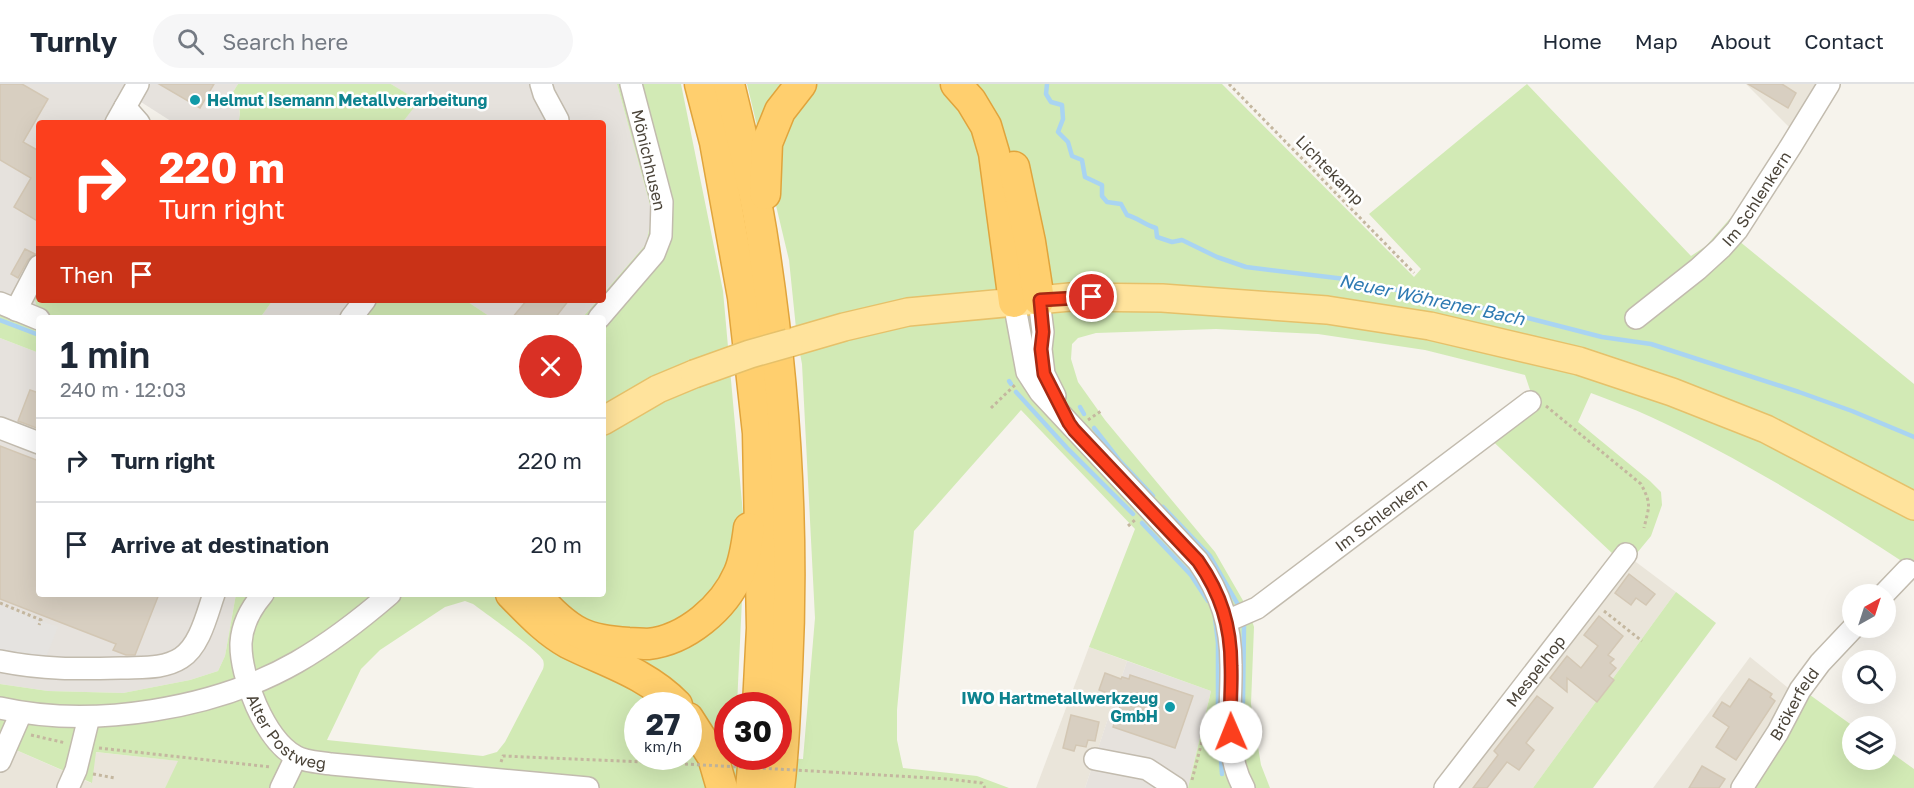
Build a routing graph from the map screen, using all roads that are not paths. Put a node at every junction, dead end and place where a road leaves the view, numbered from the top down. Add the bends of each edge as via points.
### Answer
1 (138, 84) edge
2 (541, 84) edge
3 (630, 84) edge
4 (700, 84) edge
5 (729, 84) edge
6 (801, 84) edge
7 (956, 84) edge
8 (979, 84) edge
9 (1829, 84) edge
10 (120, 115) edge
11 (558, 120) edge
12 (764, 248) junction
13 (36, 270) edge
14 (1027, 301) junction
15 (363, 303) edge
16 (8, 307) edge
17 (353, 315) edge
18 (602, 315) edge
19 (36, 318) edge
20 (1636, 318) dead end
21 (1530, 402) road end
22 (606, 418) edge
23 (1069, 423) junction
24 (0, 428) edge
25 (36, 442) edge
26 (758, 460) junction
27 (1914, 506) edge
28 (1626, 554) dead end
29 (1907, 570) dead end
30 (1894, 584) edge
31 (213, 597) edge
32 (261, 597) edge
33 (386, 597) edge
34 (514, 597) edge
35 (538, 597) edge
36 (1227, 621) junction
37 (1844, 638) edge
38 (0, 661) edge
39 (248, 684) junction
40 (660, 692) edge
41 (759, 692) edge
42 (0, 708) edge
43 (89, 717) junction
44 (17, 722) junction
45 (702, 740) edge
46 (1095, 759) dead end
47 (0, 761) edge
48 (753, 770) edge
49 (288, 772) edge
50 (72, 779) edge
51 (1236, 784) edge
52 (563, 787) edge
53 (588, 788) edge
54 (722, 788) edge
55 (751, 788) edge
56 (779, 788) edge
57 (1176, 788) edge
58 (1445, 788) edge
59 (1742, 788) edge

1 - 10 street
2 - 11 street
3 - 18 street, Mönichhusen via 662,202 661,236 654,254
4 - 26 highway via 715,142 743,297
5 - 12 highway
6 - 12 highway via 780,111 767,143
7 - 14 highway via 986,126
8 - 14 highway via 1008,141 1030,242
9 - 20 street, Im Schlenkern via 1737,230 1698,269
12 - 56 highway via 784,418 789,507 789,621
13 - 16 street
14 - 22 main road, bridge via 908,312 844,327 694,374
14 - 23 street via 1043,332 1044,374
14 - 23 street via 1028,372 1040,392
14 - 27 main road via 1114,297 1184,300 1327,310 1430,326 1579,361 1672,392 1766,429
15 - 17 street
16 - 19 street
21 - 36 street, Im Schlenkern via 1257,608
23 - 36 street via 1198,561 1212,581
24 - 25 street
26 - 35 highway via 747,546 739,574 721,603 693,627 648,644 612,642 580,634
26 - 41 highway via 762,616
28 - 58 street, Mespelhop
29 - 30 street
31 - 38 street via 197,641 182,658 158,666 65,670
32 - 39 street via 251,609 241,644
33 - 39 street via 352,626 297,662
34 - 40 highway via 566,642 620,665
36 - 51 street
37 - 59 street, Brökerfeld via 1800,690
39 - 43 street, Alter Postweg via 154,711
39 - 49 street, Alter Postweg via 277,740
42 - 44 street, Alter Postweg
43 - 44 street, Alter Postweg
43 - 50 street
44 - 47 street
45 - 54 highway via 713,757
46 - 57 street via 1147,769
48 - 55 highway
49 - 52 street, Alter Postweg via 310,761
52 - 53 street, Alter Postweg

